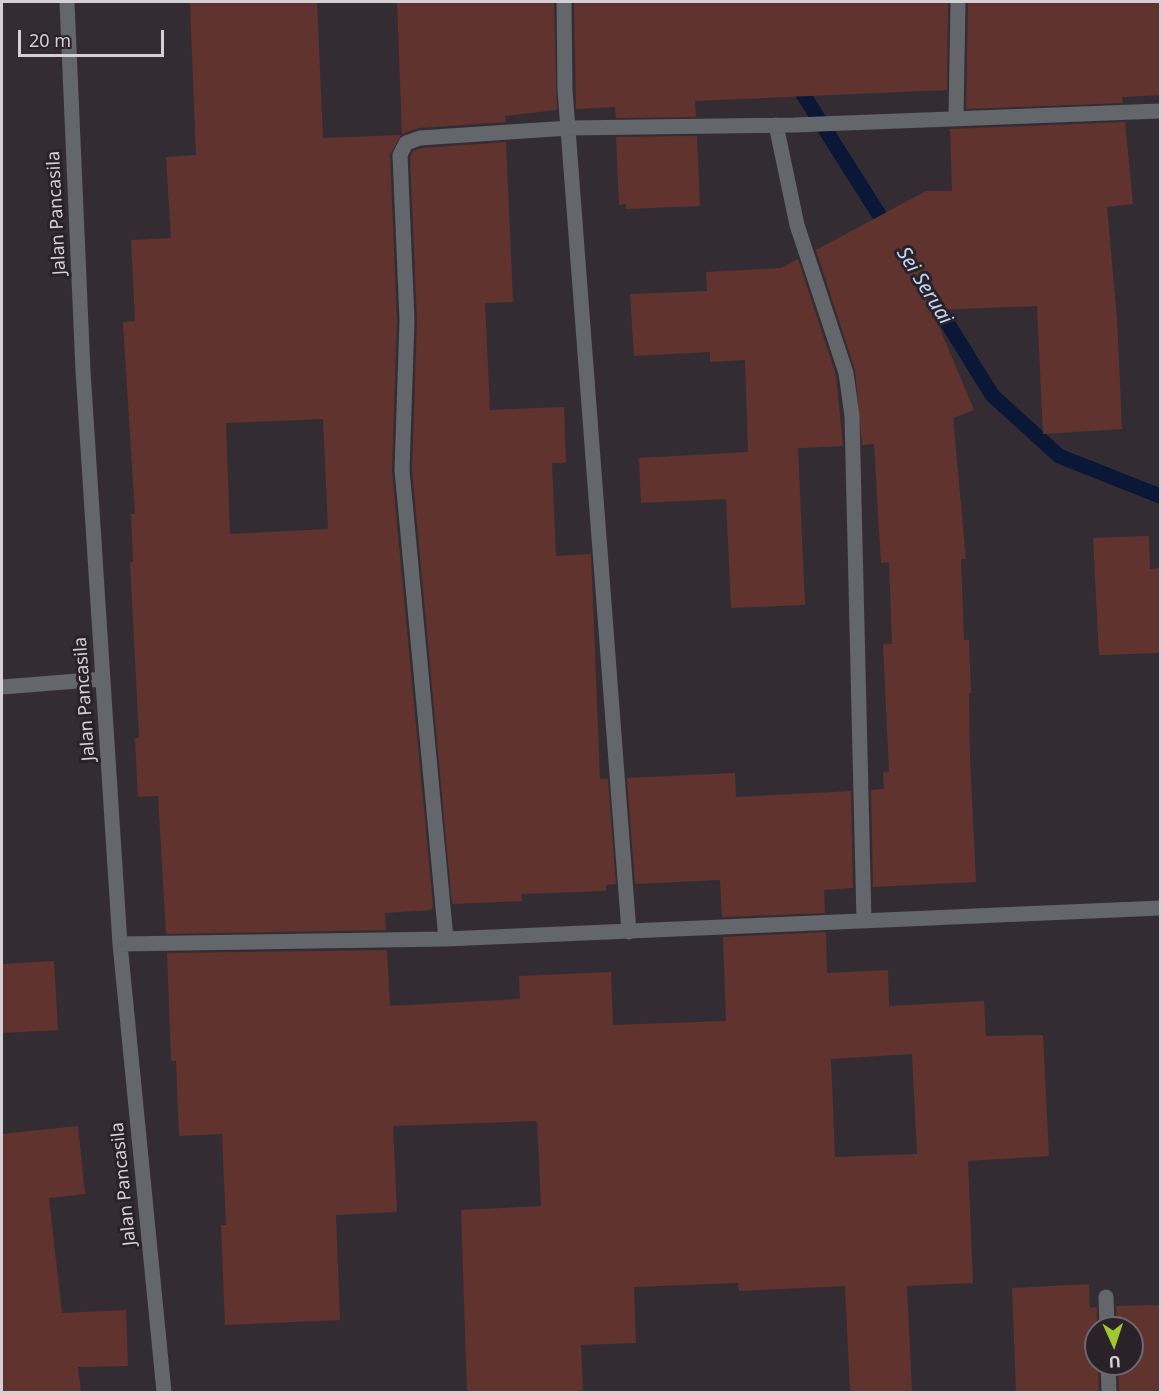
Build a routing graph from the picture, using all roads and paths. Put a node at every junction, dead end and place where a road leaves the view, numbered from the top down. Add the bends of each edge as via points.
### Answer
1 (67, 2) edge
2 (564, 2) edge
3 (958, 2) edge
4 (1161, 111) edge
5 (956, 117) junction
6 (776, 125) junction
7 (569, 128) junction
8 (103, 679) junction
9 (2, 687) edge
10 (1161, 908) edge
11 (864, 921) junction
12 (629, 933) junction
13 (446, 939) junction
14 (120, 944) junction
15 (1106, 1297) dead end
16 (1107, 1316) edge
17 (1108, 1376) edge
18 (164, 1392) edge
19 (1109, 1392) edge

1 - 8 street, Jalan Pancasila via 83,370
2 - 7 street
3 - 5 street
4 - 5 street
5 - 6 street
6 - 7 street
6 - 11 street via 797,225 846,373 852,416
7 - 12 street
7 - 13 street via 420,138 406,142 400,155 406,320 402,470
8 - 9 street
8 - 14 street, Jalan Pancasila
10 - 11 street
11 - 12 street
12 - 13 street
13 - 14 street
14 - 18 street, Jalan Pancasila
15 - 16 street
17 - 19 street

